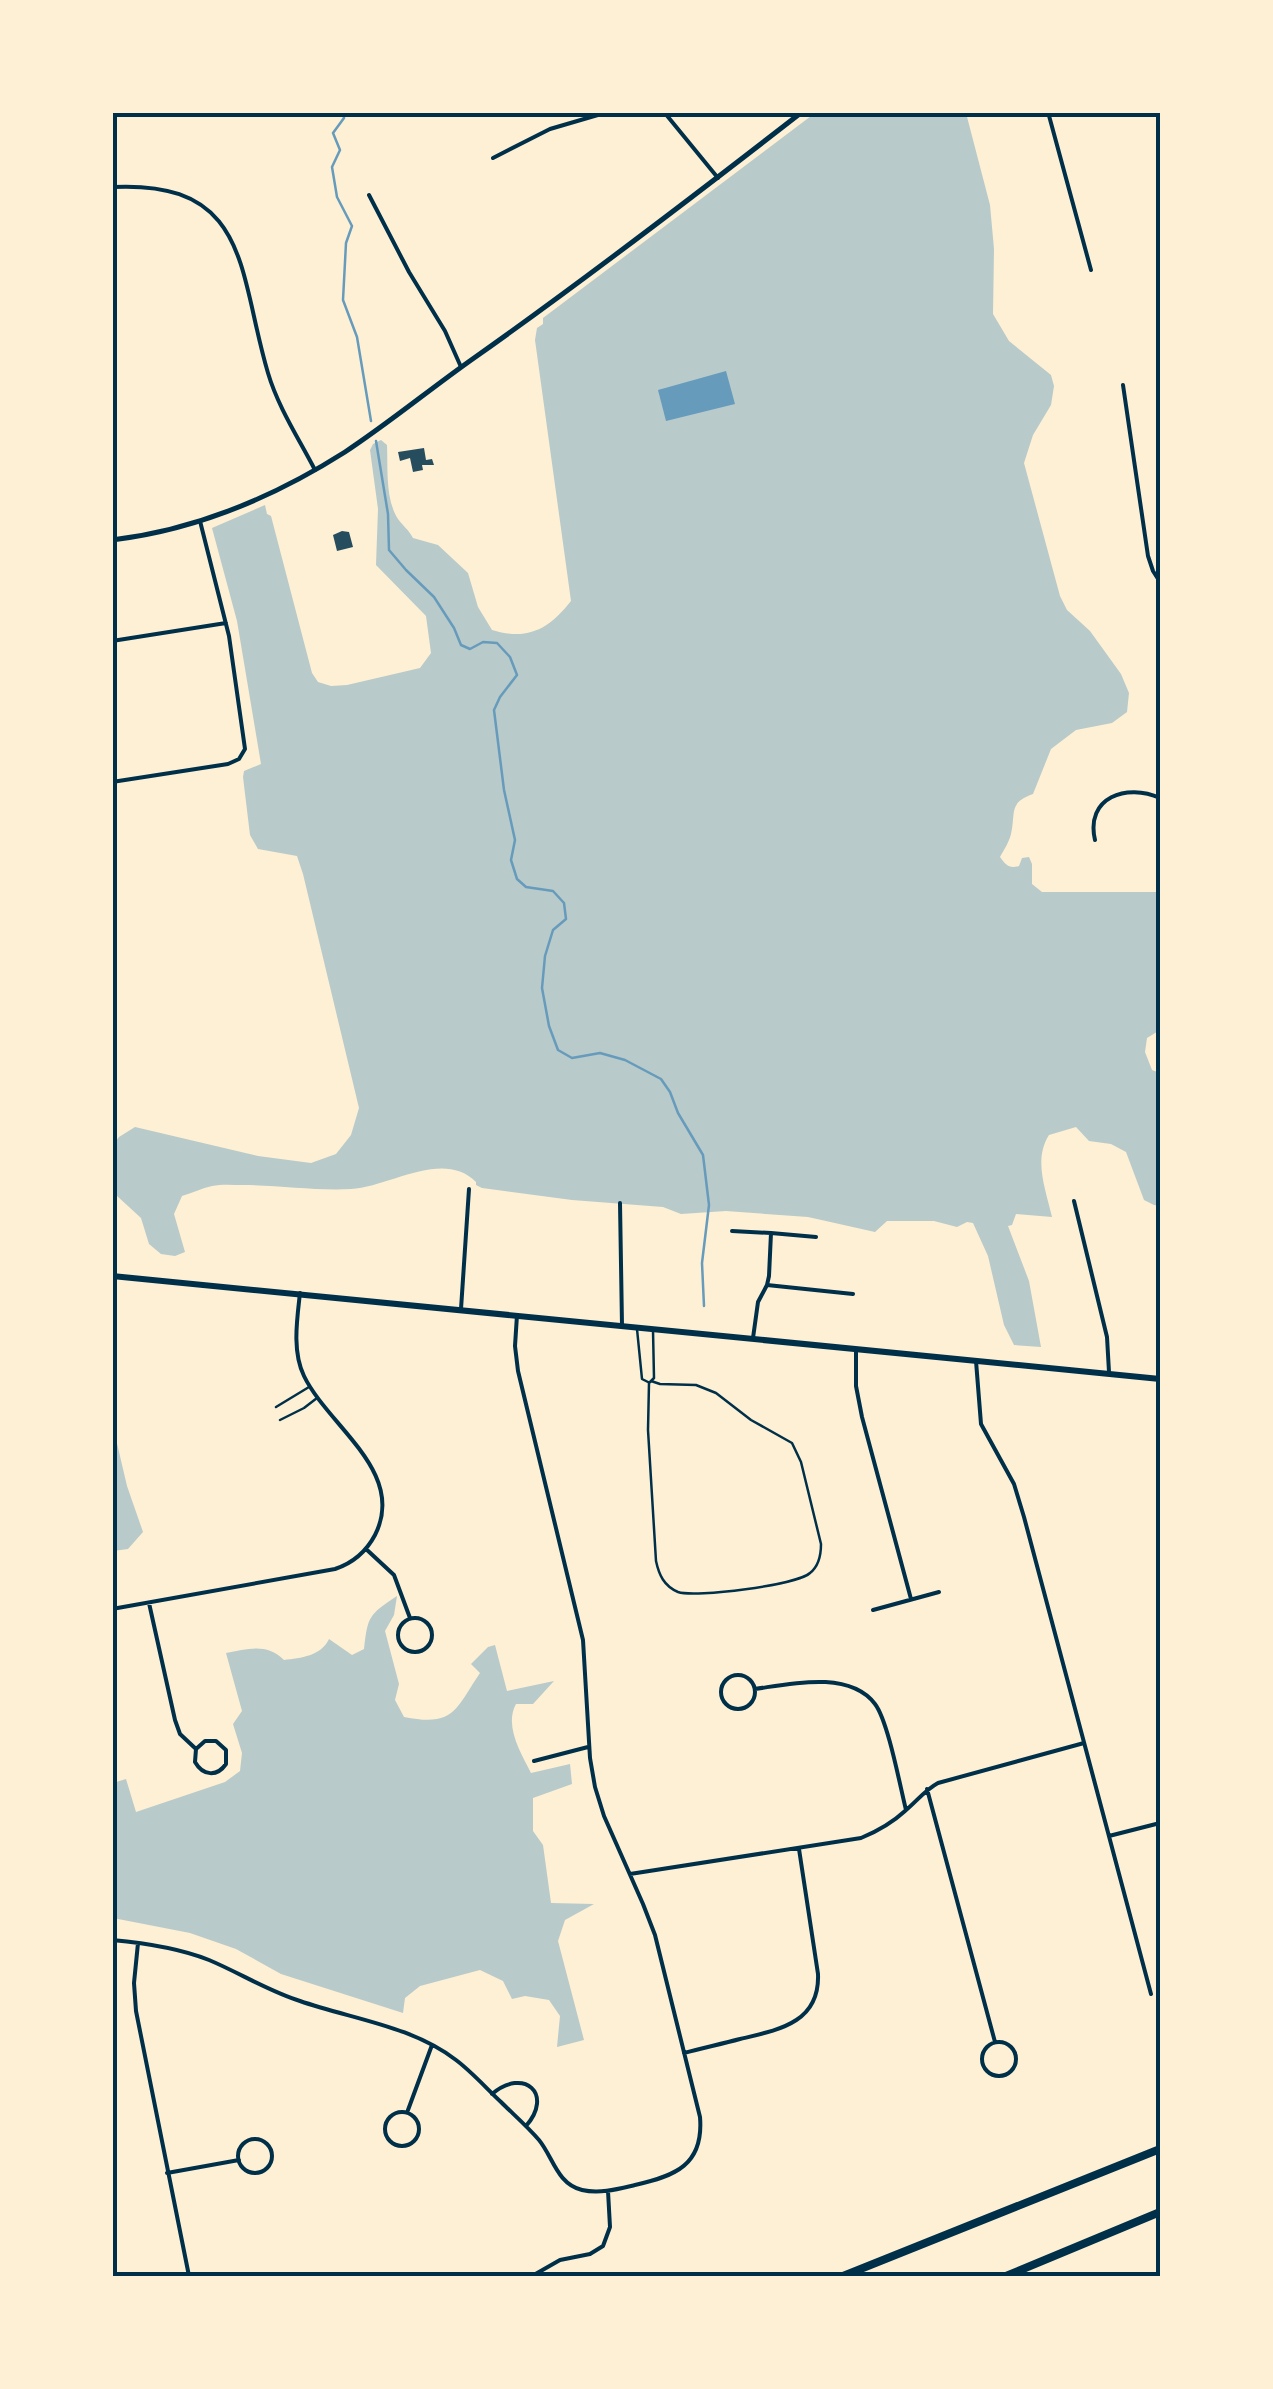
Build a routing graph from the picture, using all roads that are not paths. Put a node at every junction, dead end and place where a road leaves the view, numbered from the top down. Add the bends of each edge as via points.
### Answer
1 (608, 112) edge
2 (664, 112) edge
3 (802, 112) edge
4 (1048, 112) edge
5 (493, 158) dead end
6 (718, 178) junction
7 (112, 187) edge
8 (370, 195) dead end
9 (1091, 270) dead end
10 (461, 367) junction
11 (1124, 385) dead end
12 (315, 470) junction
13 (200, 522) junction
14 (112, 540) edge
15 (1160, 582) edge
16 (227, 622) junction
17 (112, 641) edge
18 (112, 782) edge
19 (1160, 798) edge
20 (1095, 840) dead end
21 (469, 1189) dead end
22 (1074, 1201) dead end
23 (620, 1203) dead end
24 (732, 1231) dead end
25 (771, 1233) junction
26 (816, 1237) dead end
27 (112, 1276) edge
28 (767, 1285) junction
29 (300, 1293) junction
30 (854, 1294) dead end
31 (461, 1309) junction
32 (517, 1314) junction
33 (622, 1325) junction
34 (637, 1327) junction
35 (653, 1328) junction
36 (753, 1338) junction
37 (856, 1349) junction
38 (976, 1360) junction
39 (1109, 1374) junction
40 (1160, 1379) edge
41 (650, 1382) junction
42 (310, 1386) junction
43 (318, 1397) junction
44 (276, 1406) dead end
45 (280, 1420) dead end
46 (366, 1549) junction
47 (940, 1592) dead end
48 (910, 1599) junction
49 (149, 1603) junction
50 (112, 1609) edge
51 (873, 1610) dead end
52 (410, 1618) junction
53 (754, 1690) junction
54 (1084, 1743) junction
55 (590, 1747) junction
56 (196, 1750) junction
57 (534, 1761) dead end
58 (927, 1789) junction
59 (906, 1810) junction
60 (1160, 1823) edge
61 (1109, 1836) junction
62 (799, 1849) junction
63 (630, 1874) junction
64 (112, 1940) edge
65 (138, 1943) junction
66 (1151, 1994) dead end
67 (995, 2042) junction
68 (432, 2044) junction
69 (684, 2053) junction
70 (492, 2094) junction
71 (407, 2113) junction
72 (526, 2126) junction
73 (1160, 2149) edge
74 (239, 2160) junction
75 (167, 2173) junction
76 (608, 2191) junction
77 (1160, 2212) edge
78 (189, 2276) edge
79 (333, 2276) edge
80 (348, 2276) edge
81 (490, 2276) edge
82 (502, 2276) edge
83 (532, 2276) edge
84 (844, 2276) edge
85 (1006, 2276) edge

1 - 5 street via 550,129
2 - 6 street
3 - 6 street
4 - 9 street
6 - 10 street
7 - 12 street via 166,190 212,213 241,261 270,377
8 - 10 street
10 - 12 street
11 - 15 street via 1149,561
12 - 13 street
13 - 14 street
13 - 16 street
16 - 17 street
16 - 18 street via 246,741 242,756 228,764
19 - 20 street via 1136,792 1110,798 1094,816
21 - 31 street
22 - 39 street via 1107,1337
23 - 33 street
24 - 25 street
25 - 26 street
25 - 28 street
27 - 29 main road
28 - 30 street
28 - 36 street
29 - 31 main road
29 - 42 street via 298,1354
31 - 32 main road
32 - 33 main road
32 - 55 street via 518,1371 584,1650
33 - 34 main road
34 - 35 main road
34 - 41 lane via 642,1379
35 - 36 main road
35 - 41 lane
36 - 37 main road
37 - 38 main road
37 - 48 street via 862,1416
38 - 39 main road
38 - 54 street via 982,1424 1014,1484
39 - 40 main road
41 - 41 lane via 656,1561 664,1582 679,1592 703,1594 811,1573 821,1544 792,1443 716,1393
42 - 43 street
42 - 44 lane
43 - 45 lane
43 - 46 street via 380,1485 382,1516
46 - 49 street via 328,1571
46 - 52 street via 394,1576
47 - 48 street
48 - 51 street
49 - 50 street
49 - 56 street via 175,1720
52 - 52 street via 398,1637 418,1651 432,1632 423,1620
53 - 53 street via 748,1678 735,1675 723,1684 722,1697 740,1708 752,1701
53 - 59 street via 820,1681 869,1698 882,1719
54 - 58 street
54 - 61 street
55 - 57 street
55 - 63 street via 600,1806
56 - 56 street via 203,1772 225,1766 226,1750 216,1741
58 - 59 street
58 - 67 street
59 - 62 street via 861,1838
60 - 61 street
61 - 66 street
62 - 63 street
62 - 69 street via 818,1974 813,2003 782,2028
63 - 69 street via 657,1943
64 - 65 street
65 - 68 street via 202,1957 290,1998
65 - 75 street via 135,2004
67 - 67 street via 985,2049 983,2064 991,2074 1004,2075 1015,2054
68 - 70 street
68 - 71 street
69 - 76 street via 700,2117 696,2151 667,2177
70 - 72 street
70 - 72 street via 512,2082 531,2087 538,2105
71 - 71 street via 396,2113 386,2124 397,2145 410,2144 418,2134 418,2122
72 - 76 street via 568,2183
73 - 84 highway
74 - 74 street via 258,2173 272,2154 266,2143 252,2140 240,2149
74 - 75 street
75 - 78 street
76 - 83 street via 610,2227 602,2246
77 - 85 highway
79 - 80 street
81 - 82 street

